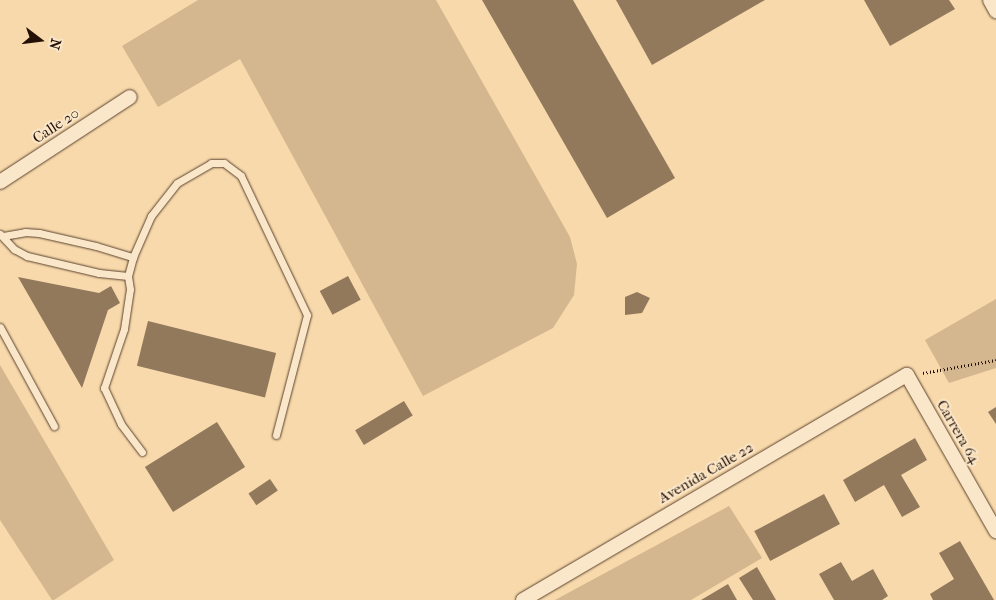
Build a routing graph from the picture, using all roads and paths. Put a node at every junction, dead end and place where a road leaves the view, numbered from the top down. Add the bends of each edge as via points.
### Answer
1 (990, 0) edge
2 (996, 11) edge
3 (130, 97) dead end
4 (0, 182) edge
5 (1, 235) edge
6 (133, 257) junction
7 (128, 276) junction
8 (0, 327) edge
9 (996, 360) edge
10 (907, 375) junction
11 (54, 426) dead end
12 (276, 435) dead end
13 (142, 452) dead end
14 (996, 531) edge
15 (522, 600) edge

1 - 2 street
3 - 4 street, Calle 20
5 - 6 lane via 39,233
5 - 7 lane via 26,256 99,273
6 - 7 lane
6 - 12 lane via 151,216 177,183 211,163 224,164 241,176 308,315
7 - 13 lane via 130,289 124,329 104,388 121,424
8 - 11 lane
9 - 10 path
10 - 14 street, Carrera 64
10 - 15 street, Avenida Calle 22

